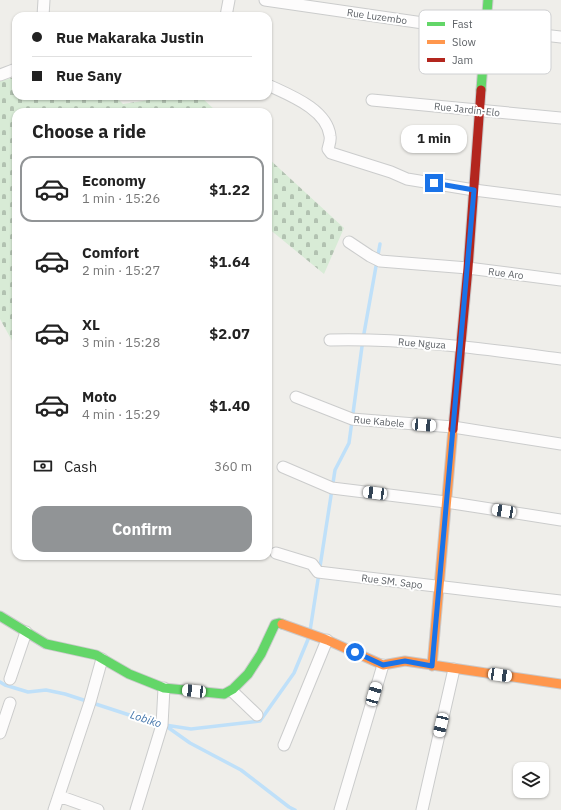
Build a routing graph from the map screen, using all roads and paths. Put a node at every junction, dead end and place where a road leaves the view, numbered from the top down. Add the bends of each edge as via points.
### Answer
1 (44, 0) edge
2 (229, 0) edge
3 (265, 0) edge
4 (488, 0) edge
5 (487, 10) edge
6 (43, 12) edge
7 (227, 12) edge
8 (419, 22) edge
9 (551, 36) edge
10 (561, 37) edge
11 (12, 70) edge
12 (482, 74) edge
13 (0, 75) edge
14 (272, 87) edge
15 (372, 100) dead end
16 (480, 110) junction
17 (561, 118) edge
18 (474, 190) junction
19 (561, 200) edge
20 (349, 242) dead end
21 (468, 268) junction
22 (561, 280) edge
23 (330, 340) dead end
24 (460, 346) junction
25 (561, 359) edge
26 (296, 397) dead end
27 (453, 427) junction
28 (561, 444) edge
29 (283, 466) dead end
30 (446, 502) junction
31 (561, 520) edge
32 (276, 553) dead end
33 (439, 587) junction
34 (561, 601) edge
35 (0, 616) edge
36 (26, 632) junction
37 (327, 640) junction
38 (102, 659) junction
39 (383, 665) junction
40 (432, 666) junction
41 (454, 669) junction
42 (10, 679) dead end
43 (561, 684) edge
44 (164, 688) junction
45 (232, 691) junction
46 (10, 703) dead end
47 (256, 715) dead end
48 (0, 733) edge
49 (284, 745) dead end
50 (59, 796) junction
51 (54, 810) edge
52 (98, 810) edge
53 (136, 810) edge
54 (340, 810) edge
55 (422, 810) edge

1 - 6 street
2 - 7 street
3 - 8 street, Rue Luzembo
4 - 5 street
9 - 10 street, Rue Luzembo
11 - 13 street
12 - 16 street
14 - 18 street via 300,99 324,119 330,137 328,149 331,153 407,179
15 - 16 street, Rue Jardin-Elo
16 - 17 street, Rue Jardin-Elo
16 - 18 street
18 - 19 street
18 - 21 street
20 - 21 street, Rue Aro via 380,261
21 - 22 street, Rue Aro
21 - 24 street
23 - 24 street, Rue Nguza via 363,339
24 - 25 street, Rue Nguza
24 - 27 street
26 - 27 street, Rue Kabele via 352,419
27 - 28 street, Rue Kabele
27 - 30 street
29 - 30 street via 332,488
30 - 31 street
30 - 33 street
32 - 33 street, Rue SM. Sapo via 312,564 318,572
33 - 34 street, Rue SM. Sapo
33 - 40 street
35 - 36 street
36 - 38 street via 46,644 96,655
36 - 42 street
37 - 39 street
37 - 45 street via 279,623 275,624 255,666
37 - 49 street
38 - 44 street via 129,674
38 - 50 street
39 - 40 street via 405,661
39 - 54 street
40 - 41 street
41 - 43 street
41 - 55 street
44 - 45 street via 224,694
44 - 53 street via 162,725
45 - 47 street
46 - 48 street
50 - 51 street
50 - 52 street

